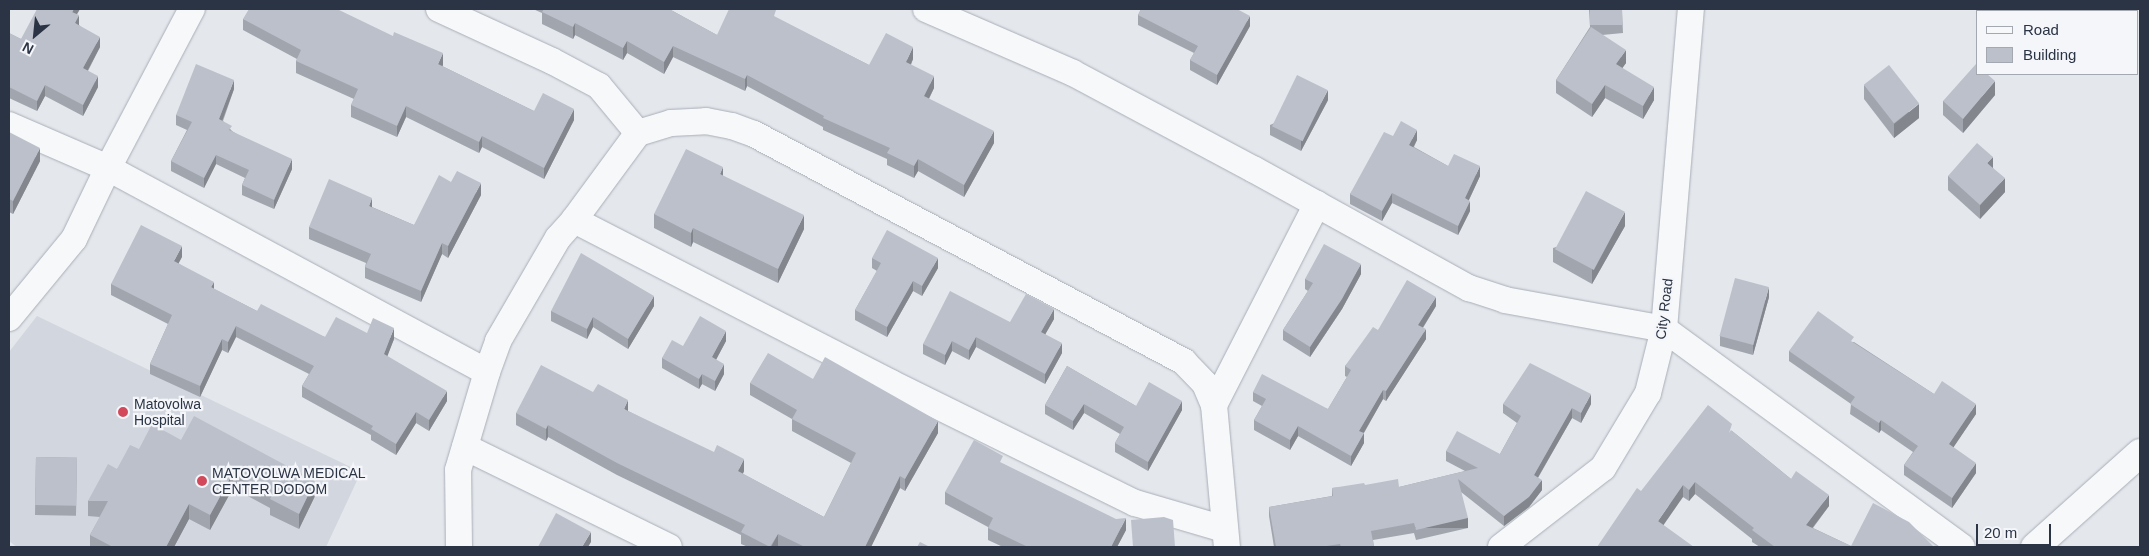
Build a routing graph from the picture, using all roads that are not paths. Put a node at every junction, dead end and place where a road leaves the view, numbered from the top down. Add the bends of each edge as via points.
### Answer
1 (192, 9) edge
2 (439, 9) edge
3 (926, 9) edge
4 (1691, 9) edge
5 (9, 125) edge
6 (638, 133) junction
7 (108, 168) junction
8 (1317, 204) junction
9 (574, 220) junction
10 (9, 318) edge
11 (1664, 329) junction
12 (487, 372) junction
13 (1214, 404) junction
14 (465, 447) junction
15 (2140, 453) edge
16 (1226, 538) edge
17 (459, 547) edge
18 (669, 547) edge
19 (1501, 547) edge
20 (1962, 547) edge
21 (2035, 547) edge

1 - 7 street
2 - 6 street via 599,86
3 - 8 street via 1073,72
4 - 11 street, City Road
5 - 7 street
6 - 9 street
6 - 13 street via 671,123 706,121 754,134 1184,362 1205,384
7 - 10 street via 74,239
7 - 12 street
8 - 11 street via 1489,296
8 - 13 street
9 - 12 street via 558,238 498,341
9 - 16 street via 891,383 1135,503
11 - 19 street, City Road via 1648,393 1603,468
11 - 20 street
12 - 14 street
13 - 16 street
14 - 17 street via 458,470
14 - 18 street
15 - 21 street

